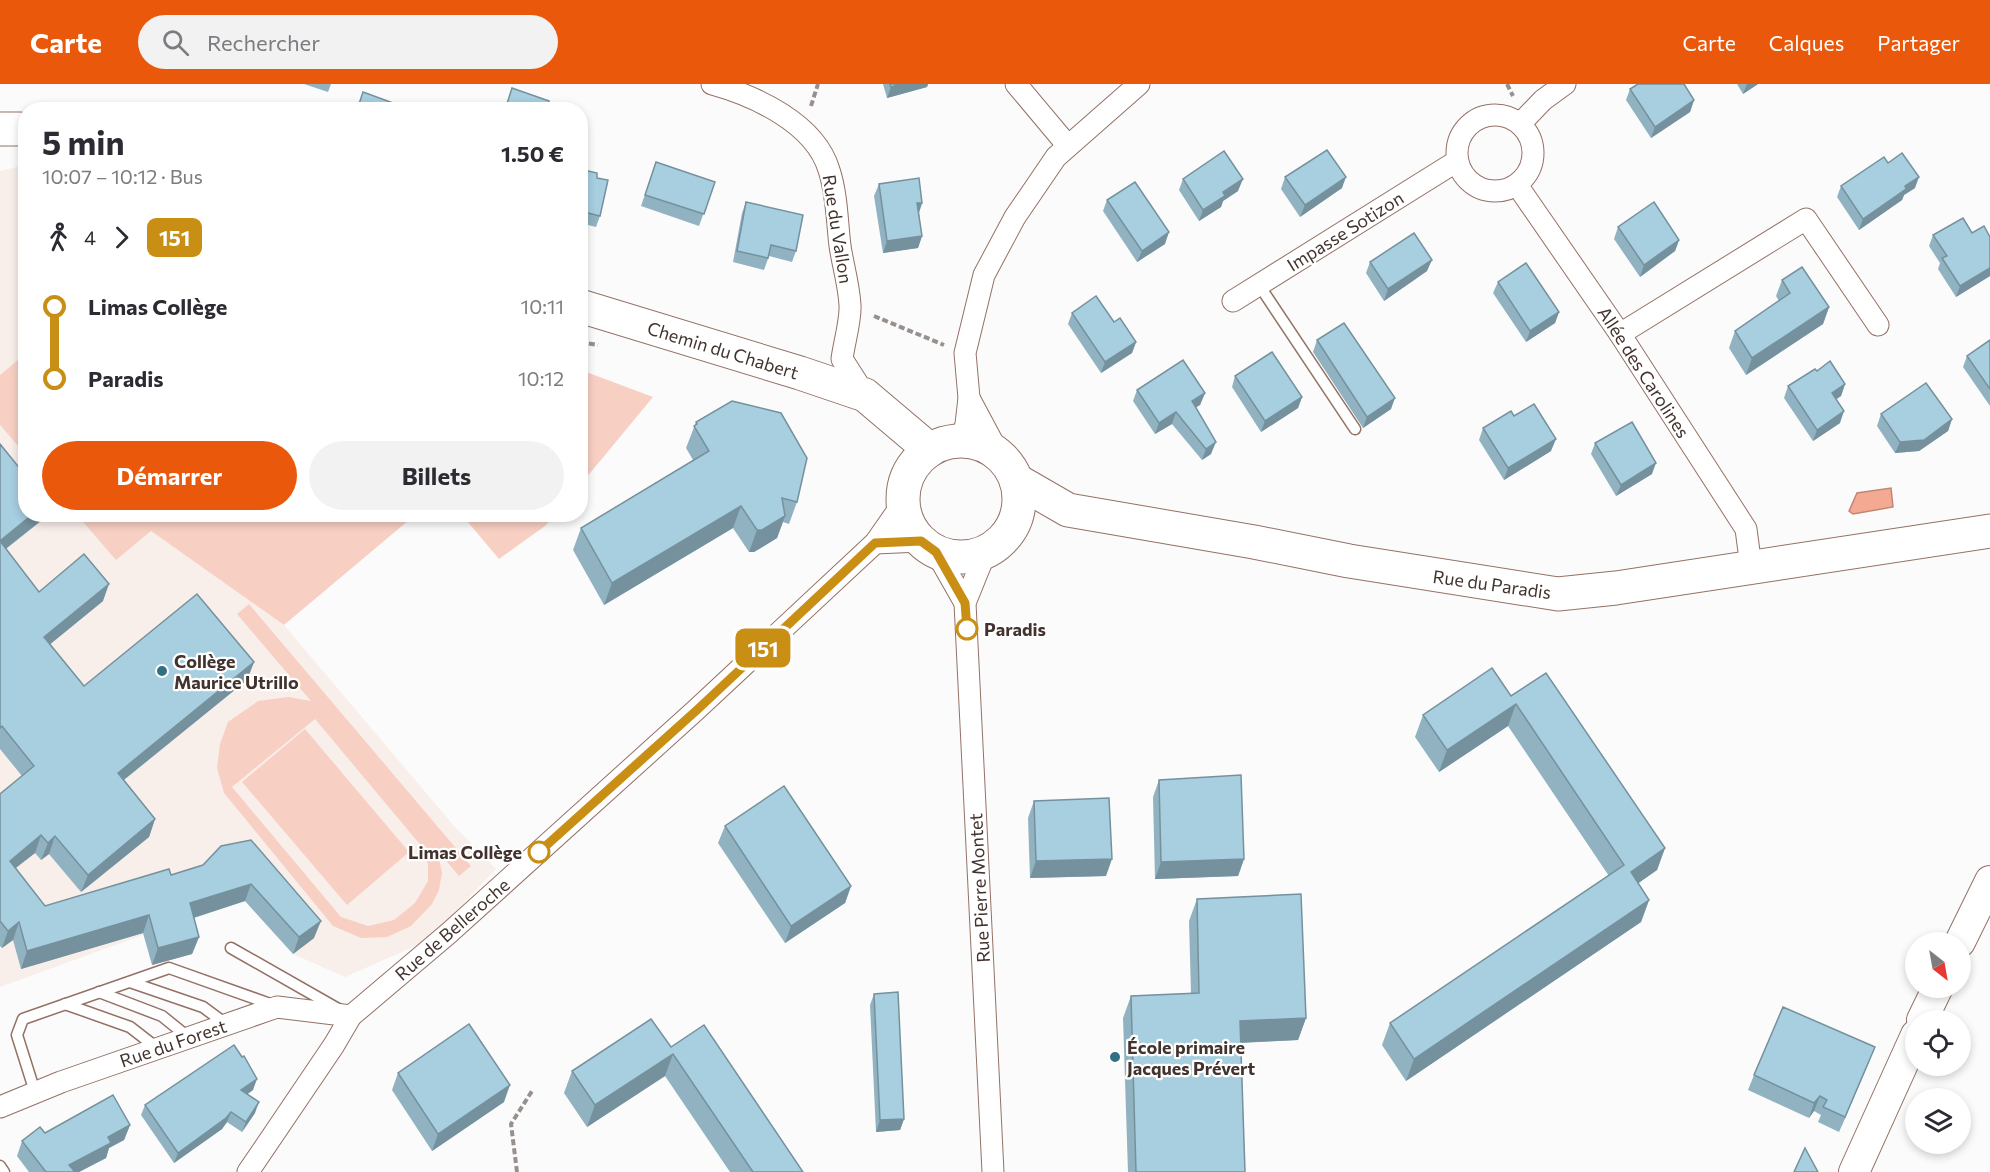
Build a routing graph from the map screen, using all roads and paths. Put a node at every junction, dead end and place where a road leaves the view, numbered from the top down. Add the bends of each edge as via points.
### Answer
1 (712, 84) edge
2 (1016, 84) edge
3 (1139, 84) edge
4 (1565, 84) edge
5 (1520, 124) junction
6 (0, 129) edge
7 (18, 129) edge
8 (1068, 146) junction
9 (1457, 161) junction
10 (1517, 185) junction
11 (1259, 285) junction
12 (1233, 301) dead end
13 (851, 307) junction
14 (588, 308) edge
15 (1878, 325) dead end
16 (1620, 334) junction
17 (965, 353) junction
18 (865, 395) junction
19 (969, 398) junction
20 (1355, 429) dead end
21 (926, 467) junction
22 (1008, 469) junction
23 (1068, 510) junction
24 (1013, 525) junction
25 (1990, 531) edge
26 (875, 543) junction
27 (928, 546) junction
28 (986, 551) junction
29 (1751, 567) junction
30 (965, 603) junction
31 (1990, 880) edge
32 (1965, 932) edge
33 (231, 948) dead end
34 (130, 982) junction
35 (99, 992) junction
36 (65, 1004) junction
37 (277, 1007) junction
38 (351, 1016) junction
39 (227, 1024) junction
40 (188, 1038) junction
41 (157, 1048) junction
42 (1905, 1059) edge
43 (532, 1091) dead end
44 (36, 1092) junction
45 (0, 1107) edge
46 (0, 1166) edge
47 (4, 1172) edge
48 (248, 1172) edge
49 (517, 1172) edge
50 (993, 1172) edge
51 (1854, 1172) edge

1 - 13 street, Rue du Vallon via 781,112 822,153 836,204
2 - 8 street
3 - 8 street
4 - 5 street
5 - 9 street via 1497,115 1474,121 1460,138
5 - 10 street via 1532,143 1533,155 1531,166
6 - 7 main road
8 - 17 street via 1056,157 1015,217 984,275
9 - 10 street via 1461,173 1480,189 1499,191
9 - 11 street, Impasse Sotizon
10 - 16 street, Allée des Carolines
11 - 12 street, Impasse Sotizon
11 - 20 lane
13 - 17 path
13 - 18 street, Rue du Vallon via 842,359
14 - 18 main road, Chemin du Chabert
15 - 16 street via 1806,219
16 - 29 street, Allée des Carolines via 1746,529
17 - 19 street
18 - 21 main road, Chemin du Chabert
19 - 21 street via 966,424
19 - 22 street
21 - 22 main road via 976,443 990,448
21 - 26 street, Rue de Belleroche
21 - 27 main road via 906,517 912,530
22 - 23 main road, Rue du Paradis
22 - 24 main road via 1018,503
23 - 24 main road, Rue du Paradis
23 - 29 main road, Rue du Paradis via 1558,594
24 - 28 main road via 1002,540
25 - 29 main road, Rue du Paradis
26 - 27 street
26 - 38 street, Rue de Belleroche via 449,933
27 - 28 main road via 953,556
27 - 30 street, Rue Pierre Montet
28 - 30 street, Rue Pierre Montet
30 - 50 street, Rue Pierre Montet
31 - 32 main road
33 - 38 lane
34 - 35 lane
34 - 37 lane via 169,968
34 - 39 lane via 203,1007
35 - 36 lane
35 - 40 lane via 162,1016
36 - 41 lane via 130,1027
36 - 44 lane via 23,1019 17,1035
37 - 38 street, Rue du Forest
37 - 39 street, Rue du Forest
38 - 48 street, Rue de Belleroche
39 - 40 street, Rue du Forest
40 - 41 street, Rue du Forest
41 - 44 street, Rue du Forest
42 - 51 main road
43 - 49 path via 511,1124
44 - 45 street, Rue du Forest
46 - 47 lane

